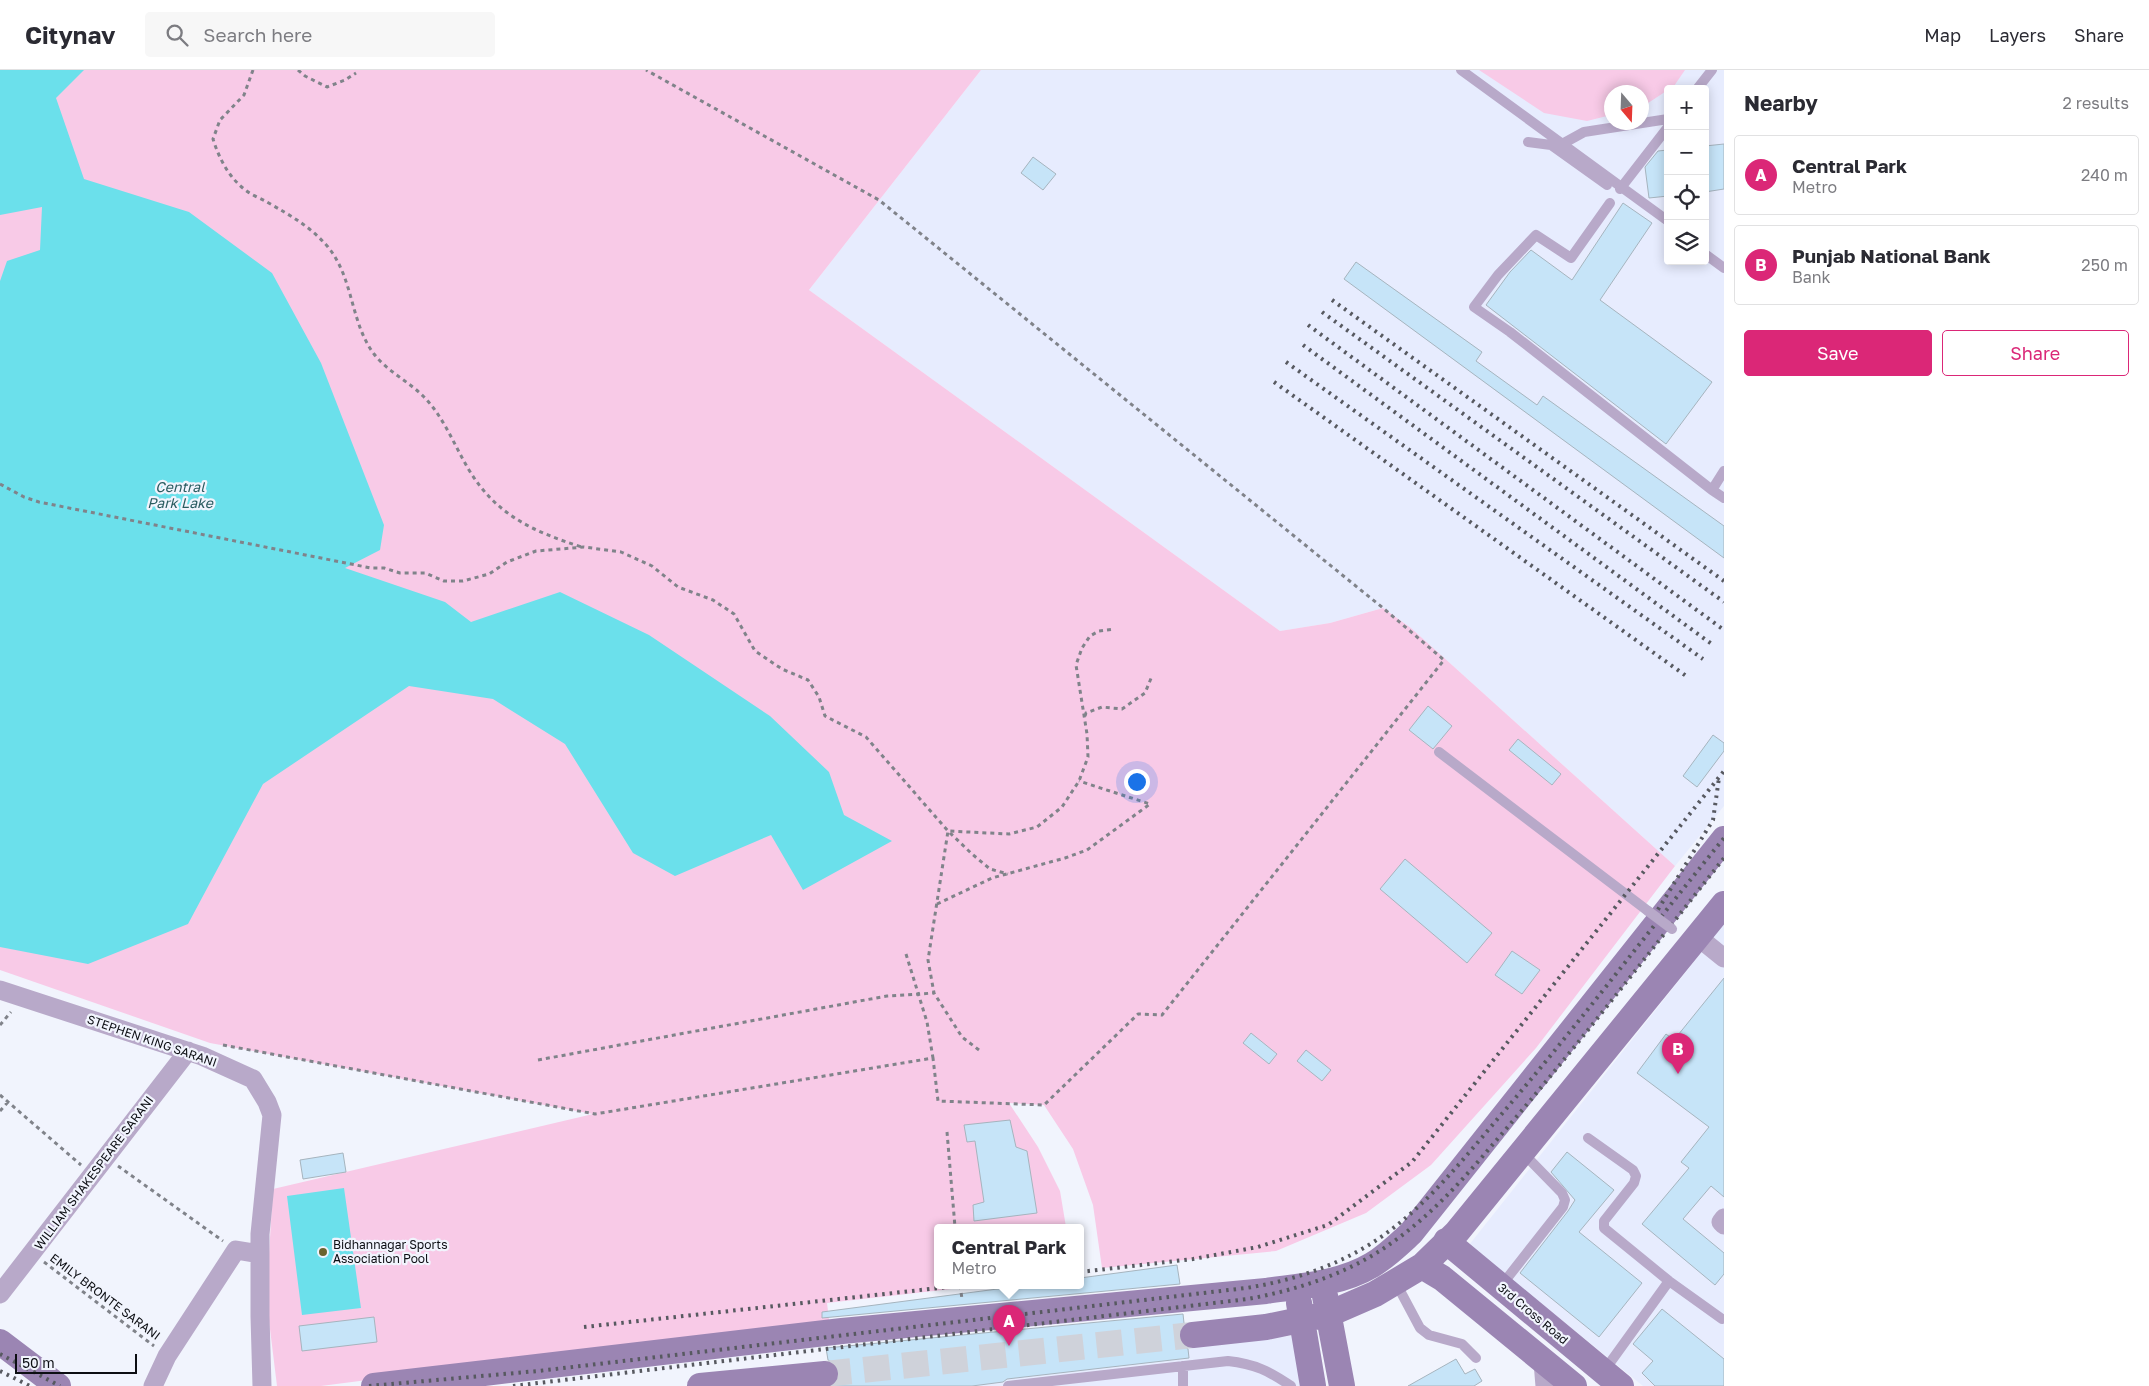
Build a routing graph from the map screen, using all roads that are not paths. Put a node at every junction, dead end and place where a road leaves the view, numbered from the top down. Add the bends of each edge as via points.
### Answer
1 (1461, 70) edge
2 (1712, 70) edge
3 (1701, 85) edge
4 (1664, 120) edge
5 (1666, 130) edge
6 (1528, 142) dead end
7 (1564, 143) junction
8 (1621, 188) junction
9 (1610, 203) dead end
10 (1667, 220) edge
11 (1664, 225) edge
12 (1709, 250) edge
13 (1709, 257) edge
14 (1724, 260) edge
15 (1724, 268) edge
16 (1724, 471) edge
17 (1712, 490) junction
18 (1724, 498) edge
19 (1439, 752) dead end
20 (1724, 839) edge
21 (1724, 904) edge
22 (1685, 936) junction
23 (1724, 958) edge
24 (0, 990) edge
25 (188, 1051) junction
26 (1588, 1138) dead end
27 (1522, 1152) junction
28 (1724, 1218) edge
29 (1724, 1224) edge
30 (1446, 1241) junction
31 (260, 1254) junction
32 (1422, 1266) junction
33 (1669, 1281) junction
34 (1396, 1282) junction
35 (1310, 1285) junction
36 (1500, 1287) junction
37 (0, 1294) edge
38 (1329, 1314) junction
39 (1722, 1319) dead end
40 (1301, 1320) junction
41 (1193, 1336) tunnel mouth
42 (0, 1342) edge
43 (1476, 1358) dead end
44 (1184, 1366) junction
45 (825, 1374) tunnel mouth
46 (1544, 1374) edge
47 (1612, 1379) edge
48 (47, 1382) edge
49 (449, 1382) edge
50 (1185, 1385) edge
51 (154, 1386) edge
52 (262, 1386) edge
53 (374, 1386) edge
54 (707, 1386) edge
55 (1008, 1386) edge
56 (1291, 1386) edge
57 (1313, 1386) edge
58 (1342, 1386) edge
59 (1574, 1386) edge

1 - 7 lane
2 - 3 lane
4 - 7 lane via 1584,132
5 - 8 lane
6 - 11 lane via 1551,145
7 - 8 lane
8 - 10 lane
9 - 17 lane via 1571,258 1536,235 1498,275 1474,307
12 - 14 lane
13 - 15 lane
16 - 17 lane
17 - 18 lane
19 - 22 lane, bridge
20 - 35 main road via 1411,1233 1371,1266 1345,1277
21 - 22 main road
22 - 23 street
22 - 27 main road
24 - 25 street, STEPHEN KING SARANI
25 - 31 street, STEPHEN KING SARANI via 253,1078 272,1114
25 - 37 street, WILLIAM SHAKESPEARE SARANI
26 - 33 lane via 1633,1170 1636,1176 1604,1221 1604,1228
27 - 30 main road via 1457,1232
27 - 36 lane via 1565,1200 1563,1207
28 - 29 street via 1721,1222
30 - 32 main road
30 - 36 main road, 3rd Cross Road
31 - 51 street via 236,1250 167,1356
31 - 52 street
32 - 34 main road
32 - 46 main road via 1442,1278
33 - 39 lane
33 - 47 lane
34 - 38 main road
34 - 43 lane via 1420,1328 1429,1335 1462,1344
35 - 38 main road
35 - 40 main road
35 - 49 main road via 842,1331
36 - 47 main road, 3rd Cross Road
38 - 40 main road
38 - 58 main road
40 - 41 main road via 1266,1328
40 - 57 main road
42 - 48 main road
44 - 50 lane
44 - 55 lane
44 - 56 lane via 1228,1361 1249,1363 1269,1371
45 - 54 main road
46 - 59 main road
49 - 53 main road

